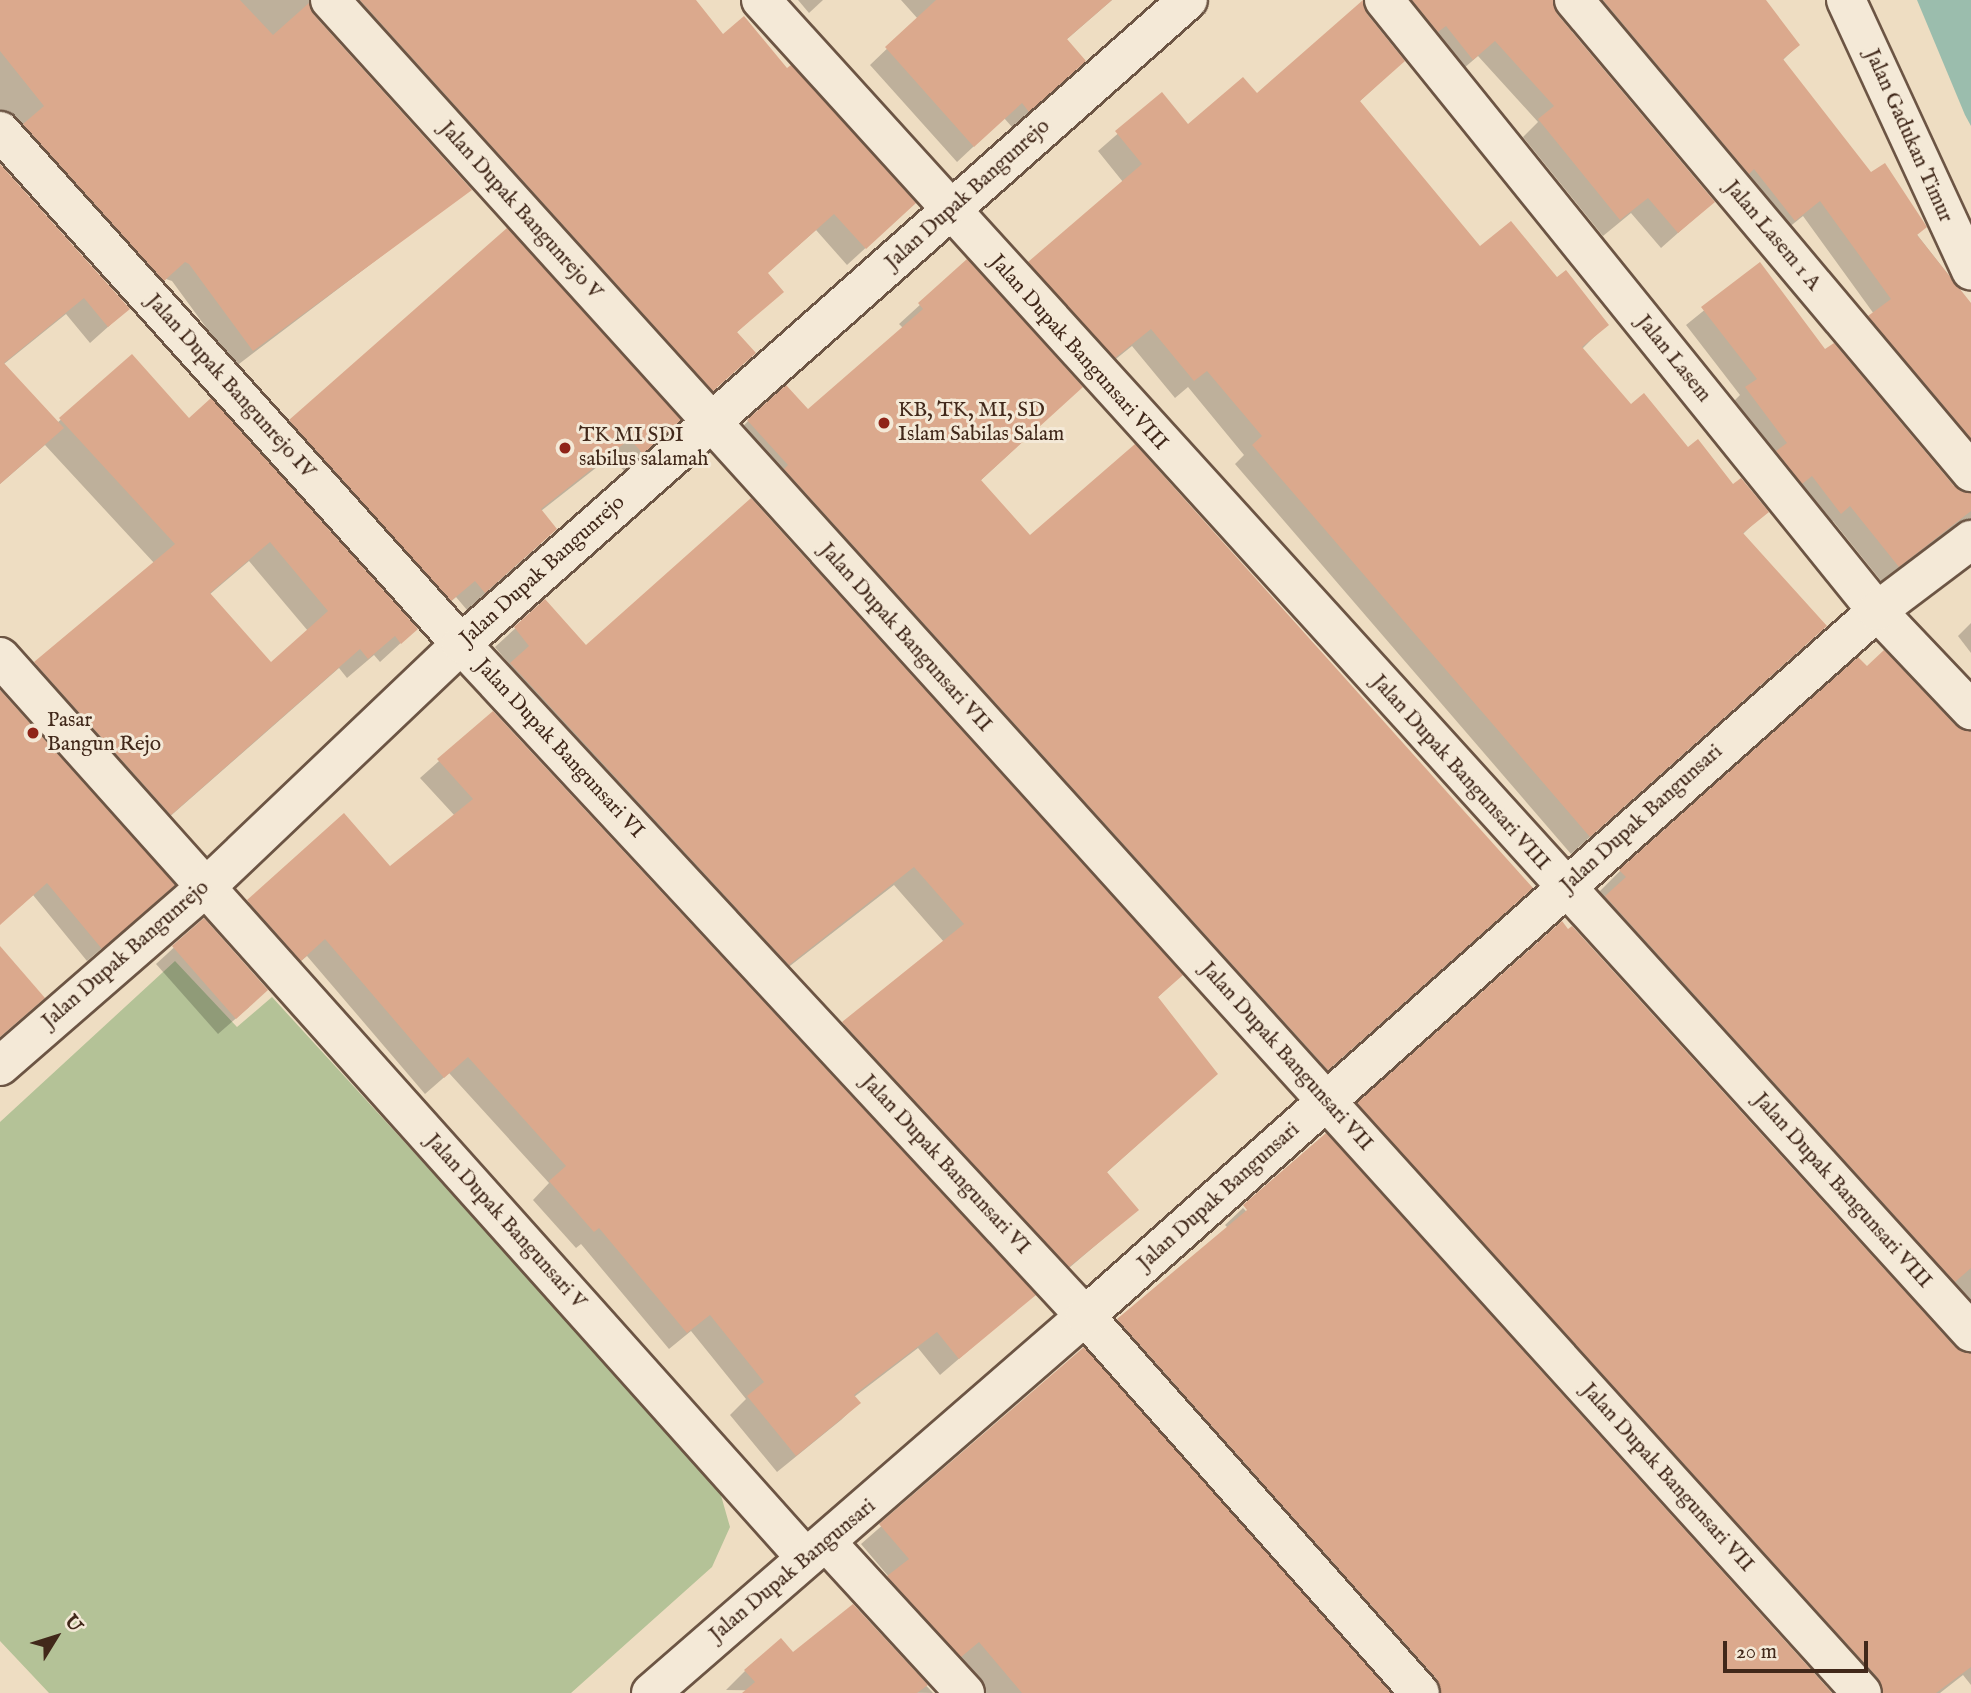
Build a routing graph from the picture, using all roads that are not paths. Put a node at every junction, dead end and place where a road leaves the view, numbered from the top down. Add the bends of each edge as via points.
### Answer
1 (330, 0) edge
2 (761, 0) edge
3 (1188, 0) edge
4 (1384, 0) edge
5 (1574, 0) edge
6 (1846, 0) edge
7 (0, 131) edge
8 (950, 212) junction
9 (1971, 271) edge
10 (710, 423) junction
11 (1971, 472) edge
12 (1971, 540) edge
13 (1877, 611) junction
14 (461, 644) junction
15 (0, 657) edge
16 (1971, 710) edge
17 (205, 888) junction
18 (1565, 888) junction
19 (0, 1066) edge
20 (1326, 1101) junction
21 (1085, 1316) junction
22 (1971, 1332) edge
23 (816, 1550) junction
24 (651, 1693) edge
25 (965, 1693) edge
26 (1420, 1693) edge
27 (1862, 1693) edge

1 - 10 street, Jalan Dupak Bangunrejo V
2 - 8 street, Jalan Dupak Bangunsari VIII
3 - 8 street, Jalan Dupak Bangunrejo
4 - 13 street, Jalan Lasem
5 - 11 street, Jalan Lasem 1 A
6 - 9 street, Jalan Gadukan Timur
7 - 14 street, Jalan Dupak Bangunrejo IV
8 - 10 street, Jalan Dupak Bangunrejo
8 - 18 street, Jalan Dupak Bangunsari VIII
10 - 14 street, Jalan Dupak Bangunrejo
10 - 20 street, Jalan Dupak Bangunsari VII
12 - 13 street
13 - 16 street, Jalan Lasem
13 - 18 street, Jalan Dupak Bangunsari
14 - 17 street, Jalan Dupak Bangunrejo
14 - 21 street, Jalan Dupak Bangunsari VI
15 - 17 street, Jalan Dupak Bangunsari V
17 - 19 street, Jalan Dupak Bangunrejo via 128,950
17 - 23 street, Jalan Dupak Bangunsari V
18 - 20 street, Jalan Dupak Bangunsari
18 - 22 street, Jalan Dupak Bangunsari VIII
20 - 21 street, Jalan Dupak Bangunsari
20 - 27 street, Jalan Dupak Bangunsari VII
21 - 23 street, Jalan Dupak Bangunsari
21 - 26 street, Jalan Dupak Bangunsari VI
23 - 24 street, Jalan Dupak Bangunsari
23 - 25 street, Jalan Dupak Bangunsari V

